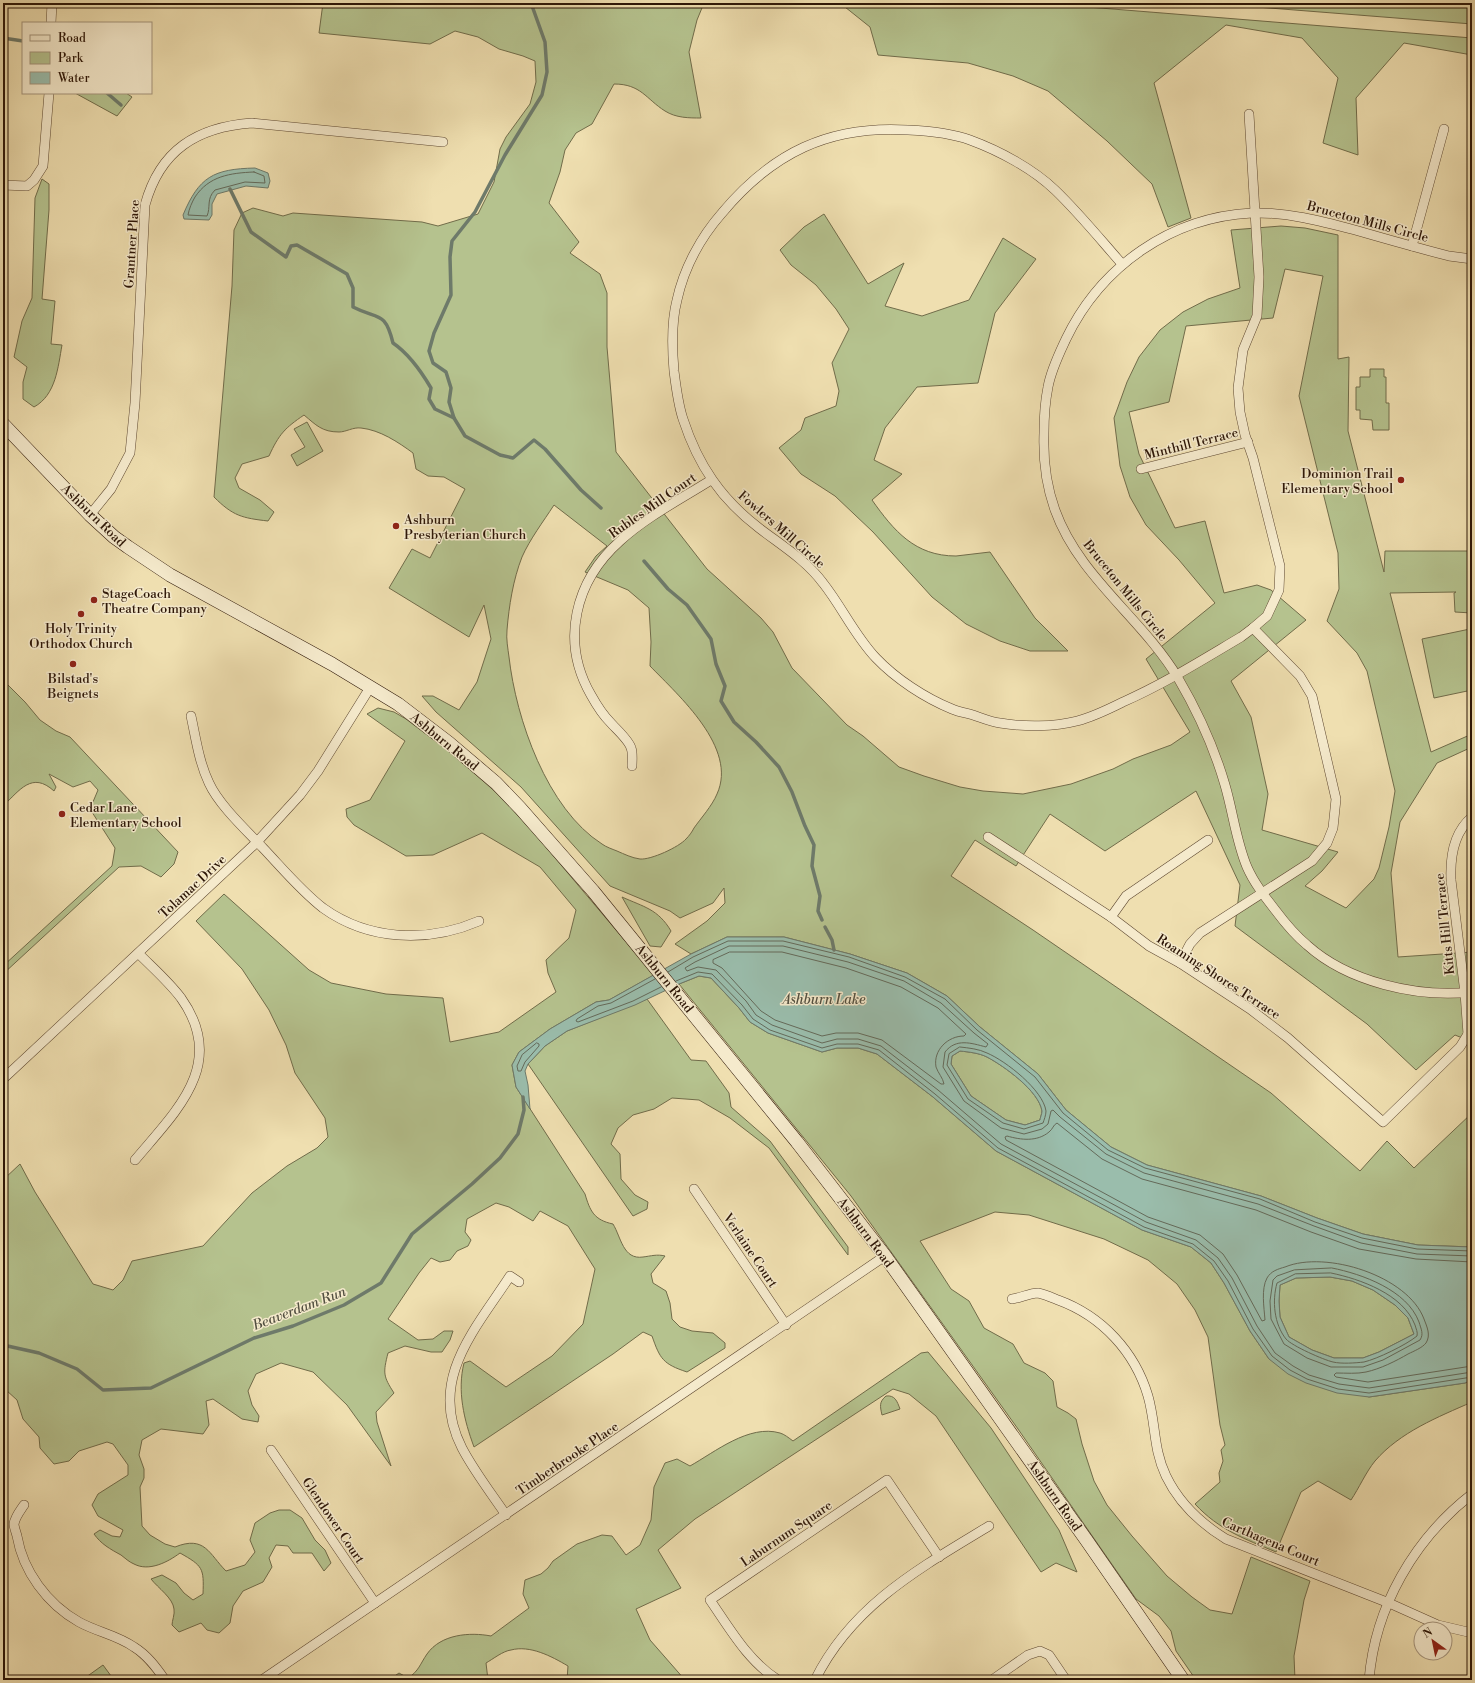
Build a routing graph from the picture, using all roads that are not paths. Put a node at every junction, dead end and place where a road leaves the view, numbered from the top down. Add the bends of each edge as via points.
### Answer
1 (52, 3) edge
2 (51, 22) edge
3 (49, 94) edge
4 (1249, 114) dead end
5 (1444, 129) dead end
6 (443, 142) dead end
7 (3, 185) edge
8 (1255, 213) junction
9 (1412, 246) junction
10 (1472, 259) edge
11 (1122, 264) junction
12 (3, 424) edge
13 (1248, 442) junction
14 (1141, 469) dead end
15 (711, 480) junction
16 (90, 515) junction
17 (1253, 628) junction
18 (1177, 675) junction
19 (371, 686) junction
20 (191, 716) dead end
21 (632, 766) dead end
22 (1472, 818) edge
23 (988, 837) dead end
24 (1208, 840) dead end
25 (257, 842) junction
26 (1262, 894) junction
27 (1111, 917) junction
28 (479, 921) dead end
29 (139, 954) junction
30 (1180, 963) junction
31 (1469, 993) edge
32 (1470, 1035) edge
33 (3, 1079) edge
34 (135, 1160) dead end
35 (694, 1189) dead end
36 (885, 1256) junction
37 (519, 1282) dead end
38 (1012, 1299) dead end
39 (786, 1325) junction
40 (271, 1450) dead end
41 (1472, 1494) edge
42 (24, 1505) dead end
43 (506, 1515) junction
44 (989, 1526) dead end
45 (939, 1556) junction
46 (375, 1603) junction
47 (1389, 1603) junction
48 (1472, 1633) edge
49 (165, 1680) edge
50 (262, 1680) edge
51 (778, 1680) edge
52 (815, 1680) edge
53 (992, 1680) edge
54 (1066, 1680) edge
55 (1183, 1680) edge
56 (1369, 1680) edge

1 - 2 street
3 - 7 street via 43,166 27,186
4 - 8 street, Fowlers Mill Circle
5 - 9 street
6 - 16 street, Grantner Place via 252,123 231,124 213,129 189,141 168,159 151,186 145,205 130,453 111,489
8 - 9 street, Bruceton Mills Circle via 1306,217
8 - 11 street, Bruceton Mills Circle via 1231,215 1176,232 1149,245
8 - 13 street, Fowlers Mill Circle via 1257,316 1243,350 1238,388 1240,412
9 - 10 street, Bruceton Mills Circle
11 - 15 street, Fowlers Mill Circle via 1054,189 1000,152 968,139 928,131 873,129 826,139 776,161 751,181 712,224 682,281 676,302 672,350 677,398 683,420
11 - 18 street, Bruceton Mills Circle via 1082,310 1056,358 1044,413 1046,477 1054,509 1080,559 1139,625
12 - 16 main road, Ashburn Road
13 - 14 street, Minthill Terrace
13 - 17 street, Fowlers Mill Circle via 1280,566 1279,590 1267,616
15 - 18 street, Fowlers Mill Circle via 738,510 804,562 820,578 876,657 895,675 953,710 997,723 1051,725 1077,721 1148,691
15 - 21 street, Rubles Mill Court via 621,540 600,562 581,598 574,638 577,660 587,688 597,705 631,748
16 - 19 main road, Ashburn Road via 119,541 170,575
17 - 18 street, Fowlers Mill Circle
17 - 26 street via 1300,676 1312,696 1336,799 1333,828 1327,843 1312,861
18 - 26 street, Bruceton Mills Circle via 1214,748 1245,861
19 - 25 street, Tolamac Drive via 314,777
19 - 36 main road, Ashburn Road via 426,725 496,783 520,808 682,999
20 - 25 street via 202,768 209,785 218,799
22 - 31 street, Kitts Hill Terrace via 1461,831 1450,867
23 - 27 street, Roaming Shores Terrace
24 - 27 street via 1126,896
25 - 28 street via 324,908 361,927 388,934 423,936 463,928
25 - 29 street, Tolamac Drive
26 - 30 street via 1200,933 1190,944
26 - 31 street, Bruceton Mills Circle via 1308,946 1336,966 1383,985 1423,992
27 - 30 street, Roaming Shores Terrace via 1149,946
29 - 33 street, Tolamac Drive
29 - 34 street via 180,997 190,1012 197,1032 199,1052 197,1072 190,1091
30 - 32 street, Roaming Shores Terrace via 1250,1009 1288,1038 1383,1122
31 - 32 street, Kitts Hill Terrace
35 - 39 street, Verlaine Court
36 - 39 street, Timberbrooke Place
36 - 55 main road, Ashburn Road
37 - 43 street via 510,1276 462,1349 450,1394 451,1414 462,1449
38 - 47 street, Carthagena Court via 1039,1293 1064,1302 1094,1319 1119,1342 1134,1363 1145,1387 1156,1447 1166,1475 1182,1502 1204,1524 1226,1539
39 - 43 street, Timberbrooke Place
40 - 46 street, Glendower Court
41 - 47 street via 1446,1516 1424,1541 1403,1573
42 - 49 street via 14,1524 24,1561 36,1583 63,1611 78,1622 135,1647 149,1659
43 - 46 street, Timberbrooke Place
44 - 45 street
45 - 51 street, Laburnum Square via 887,1480 710,1600 744,1650 764,1671
45 - 52 street via 891,1589 866,1610 844,1636
46 - 50 street, Timberbrooke Place
47 - 48 street, Carthagena Court via 1438,1624
47 - 56 street via 1376,1640
53 - 54 street via 1028,1655 1040,1651 1049,1656

